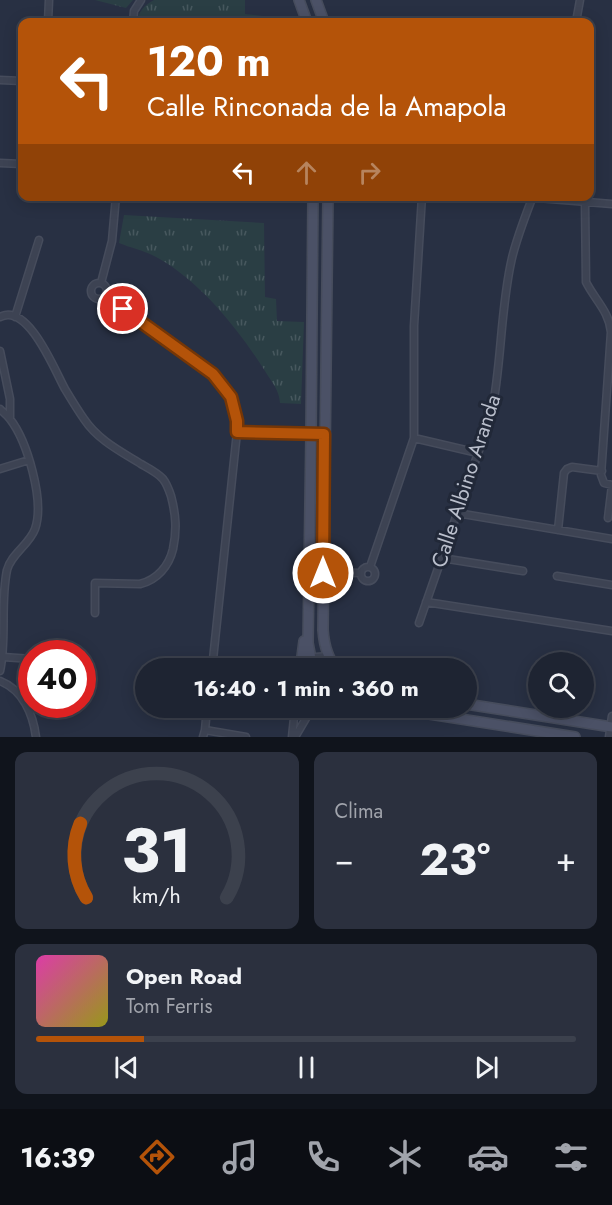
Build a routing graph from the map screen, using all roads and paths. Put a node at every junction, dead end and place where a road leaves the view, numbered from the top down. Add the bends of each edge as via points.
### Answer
1 (50, 0) edge
2 (141, 0) edge
3 (299, 0) edge
4 (316, 0) edge
5 (580, 0) edge
6 (48, 18) edge
7 (133, 18) edge
8 (306, 18) edge
9 (323, 18) edge
10 (577, 18) edge
11 (0, 80) edge
12 (18, 81) edge
13 (0, 163) edge
14 (18, 164) edge
15 (116, 201) edge
16 (314, 201) edge
17 (328, 201) edge
18 (422, 201) edge
19 (531, 201) edge
20 (574, 201) edge
21 (585, 202) junction
22 (612, 204) edge
23 (39, 240) dead end
24 (101, 283) junction
25 (106, 296) junction
26 (0, 317) edge
27 (15, 317) junction
28 (0, 351) edge
29 (0, 409) edge
30 (10, 419) junction
31 (237, 432) junction
32 (311, 434) junction
33 (324, 434) junction
34 (414, 438) junction
35 (478, 453) junction
36 (29, 460) junction
37 (0, 469) edge
38 (602, 471) junction
39 (612, 485) edge
40 (457, 513) junction
41 (608, 518) dead end
42 (558, 530) junction
43 (612, 539) edge
44 (441, 558) junction
45 (370, 567) junction
46 (523, 571) dead end
47 (309, 572) junction
48 (323, 573) junction
49 (361, 573) junction
50 (556, 576) dead end
51 (612, 585) edge
52 (426, 602) junction
53 (95, 613) dead end
54 (419, 623) dead end
55 (612, 631) edge
56 (329, 656) joint
57 (3, 657) junction
58 (18, 658) edge
59 (213, 658) edge
60 (307, 658) edge
61 (324, 658) edge
62 (0, 671) edge
63 (0, 681) edge
64 (477, 706) edge
65 (612, 716) edge
66 (206, 718) edge
67 (294, 718) edge
68 (307, 718) edge
69 (454, 718) edge
70 (611, 726) edge
71 (204, 733) edge
72 (36, 737) edge
73 (246, 737) edge
74 (293, 737) edge
75 (575, 737) edge
76 (609, 737) edge

1 - 6 street
2 - 7 street
3 - 8 street
4 - 9 street
5 - 10 street
11 - 12 street
13 - 14 street
15 - 24 street via 112,241
16 - 32 street
17 - 33 street
18 - 34 street via 414,326
19 - 35 street, Calle Albino Aranda via 511,260 497,388
20 - 21 street
21 - 22 street
21 - 38 street via 586,282 606,312 611,332
23 - 27 street
24 - 25 street via 108,291
24 - 25 street via 92,286 92,296
25 - 31 street via 213,374 231,397
26 - 27 street
27 - 53 street via 41,343 64,388 93,431 163,478 175,511 173,550 165,567 140,584 95,583
28 - 30 street
29 - 30 street
30 - 36 street
31 - 32 street
31 - 59 street
32 - 33 street
32 - 47 street
33 - 48 street
34 - 35 street
34 - 45 street
35 - 40 street, Calle Albino Aranda
36 - 37 street
36 - 57 street via 37,516 35,529 8,567
38 - 39 street via 604,483
38 - 42 street via 572,467 564,473
39 - 41 street
40 - 42 street
40 - 44 street, Calle Albino Aranda
42 - 43 street
44 - 46 street
44 - 52 street, Calle Albino Aranda
45 - 49 street
45 - 49 street via 375,572 371,581 363,580
47 - 48 street
47 - 60 street
48 - 49 street
48 - 56 street via 323,630
50 - 51 street
52 - 54 street, Calle Albino Aranda
52 - 55 street
56 - 61 street
57 - 58 street
57 - 62 street
63 - 72 street via 8,684 28,706
64 - 70 street
65 - 70 street
66 - 71 street
67 - 74 street
68 - 74 street
69 - 75 street
70 - 76 street
71 - 73 street

